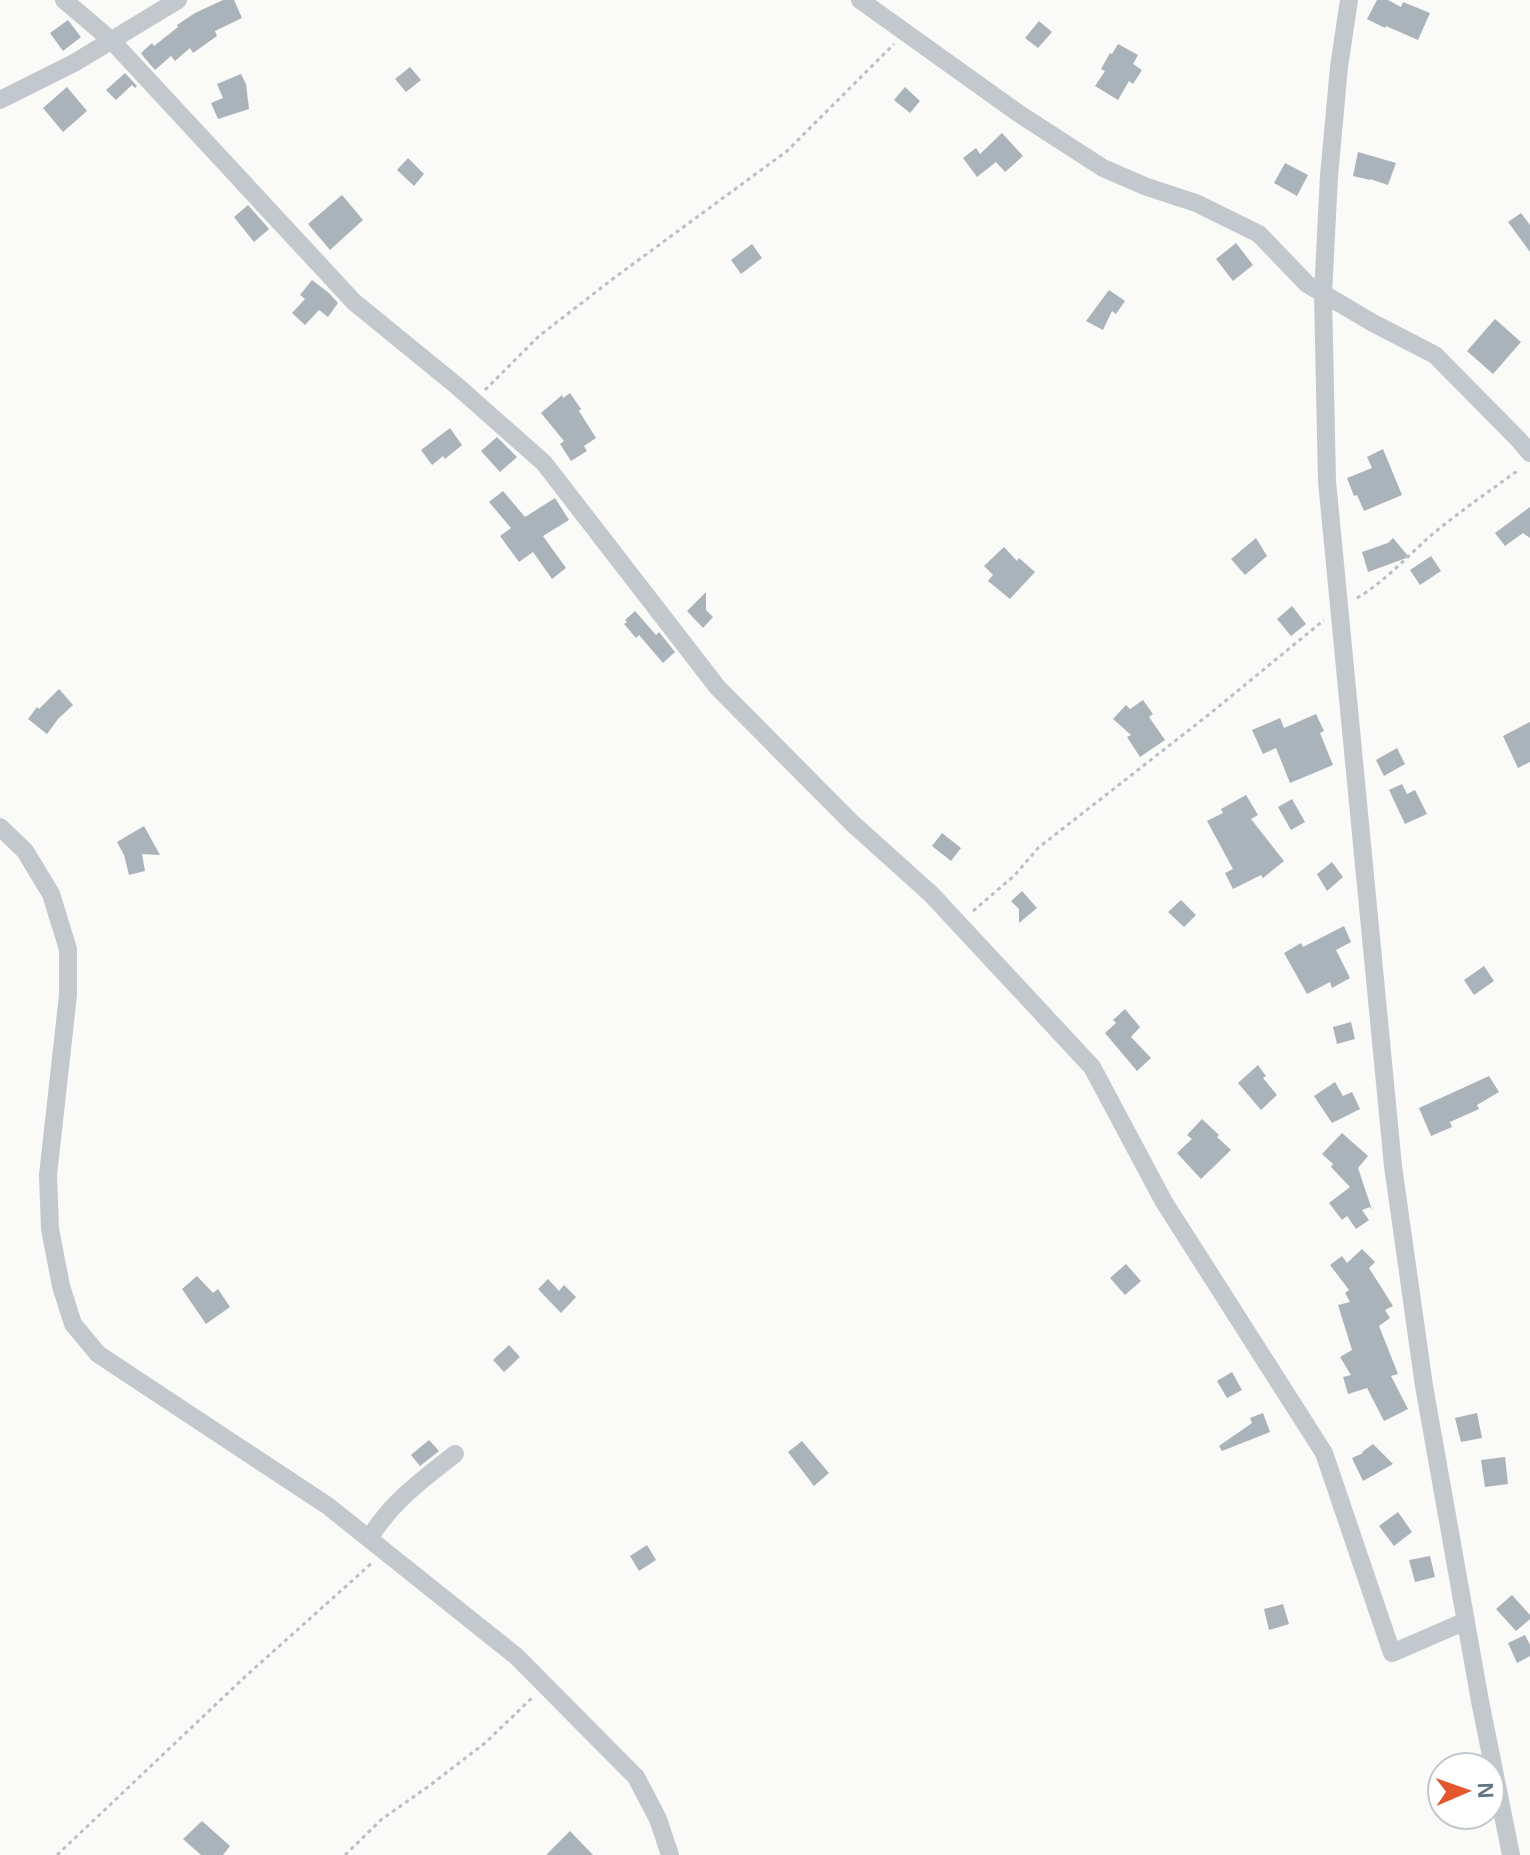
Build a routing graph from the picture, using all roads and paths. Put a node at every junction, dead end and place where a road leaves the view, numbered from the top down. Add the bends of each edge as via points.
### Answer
1 (64, 0) edge
2 (178, 0) edge
3 (860, 0) edge
4 (1349, 0) edge
5 (905, 33) junction
6 (112, 41) junction
7 (0, 100) edge
8 (1323, 295) junction
9 (474, 401) junction
10 (1530, 453) edge
11 (1530, 463) edge
12 (1339, 608) junction
13 (0, 827) edge
14 (959, 924) junction
15 (455, 1454) dead end
16 (369, 1539) junction
17 (385, 1552) junction
18 (1466, 1621) junction
19 (545, 1686) junction
20 (57, 1855) edge
21 (345, 1855) edge
22 (670, 1855) edge
23 (1511, 1855) edge

1 - 6 street
2 - 6 street
3 - 5 street
4 - 8 street via 1329,176
5 - 8 street via 1103,168 1196,203 1259,234
5 - 9 path via 787,151 539,336
6 - 7 street
6 - 9 street via 354,302
8 - 10 street via 1435,355
8 - 12 street via 1327,481
9 - 14 street via 544,463 718,688
11 - 12 path via 1432,535 1369,591
12 - 14 path via 1038,848
12 - 18 street via 1393,1166 1424,1386
13 - 16 street via 25,851 51,894 68,949 68,995 48,1175 50,1229 73,1324 98,1354 328,1506
14 - 18 street via 1092,1067 1164,1202 1324,1453 1392,1653
15 - 16 street via 402,1496
16 - 17 street
17 - 19 street via 516,1656
17 - 20 path
18 - 23 street
19 - 21 path via 485,1743 382,1819
19 - 22 street via 636,1777

